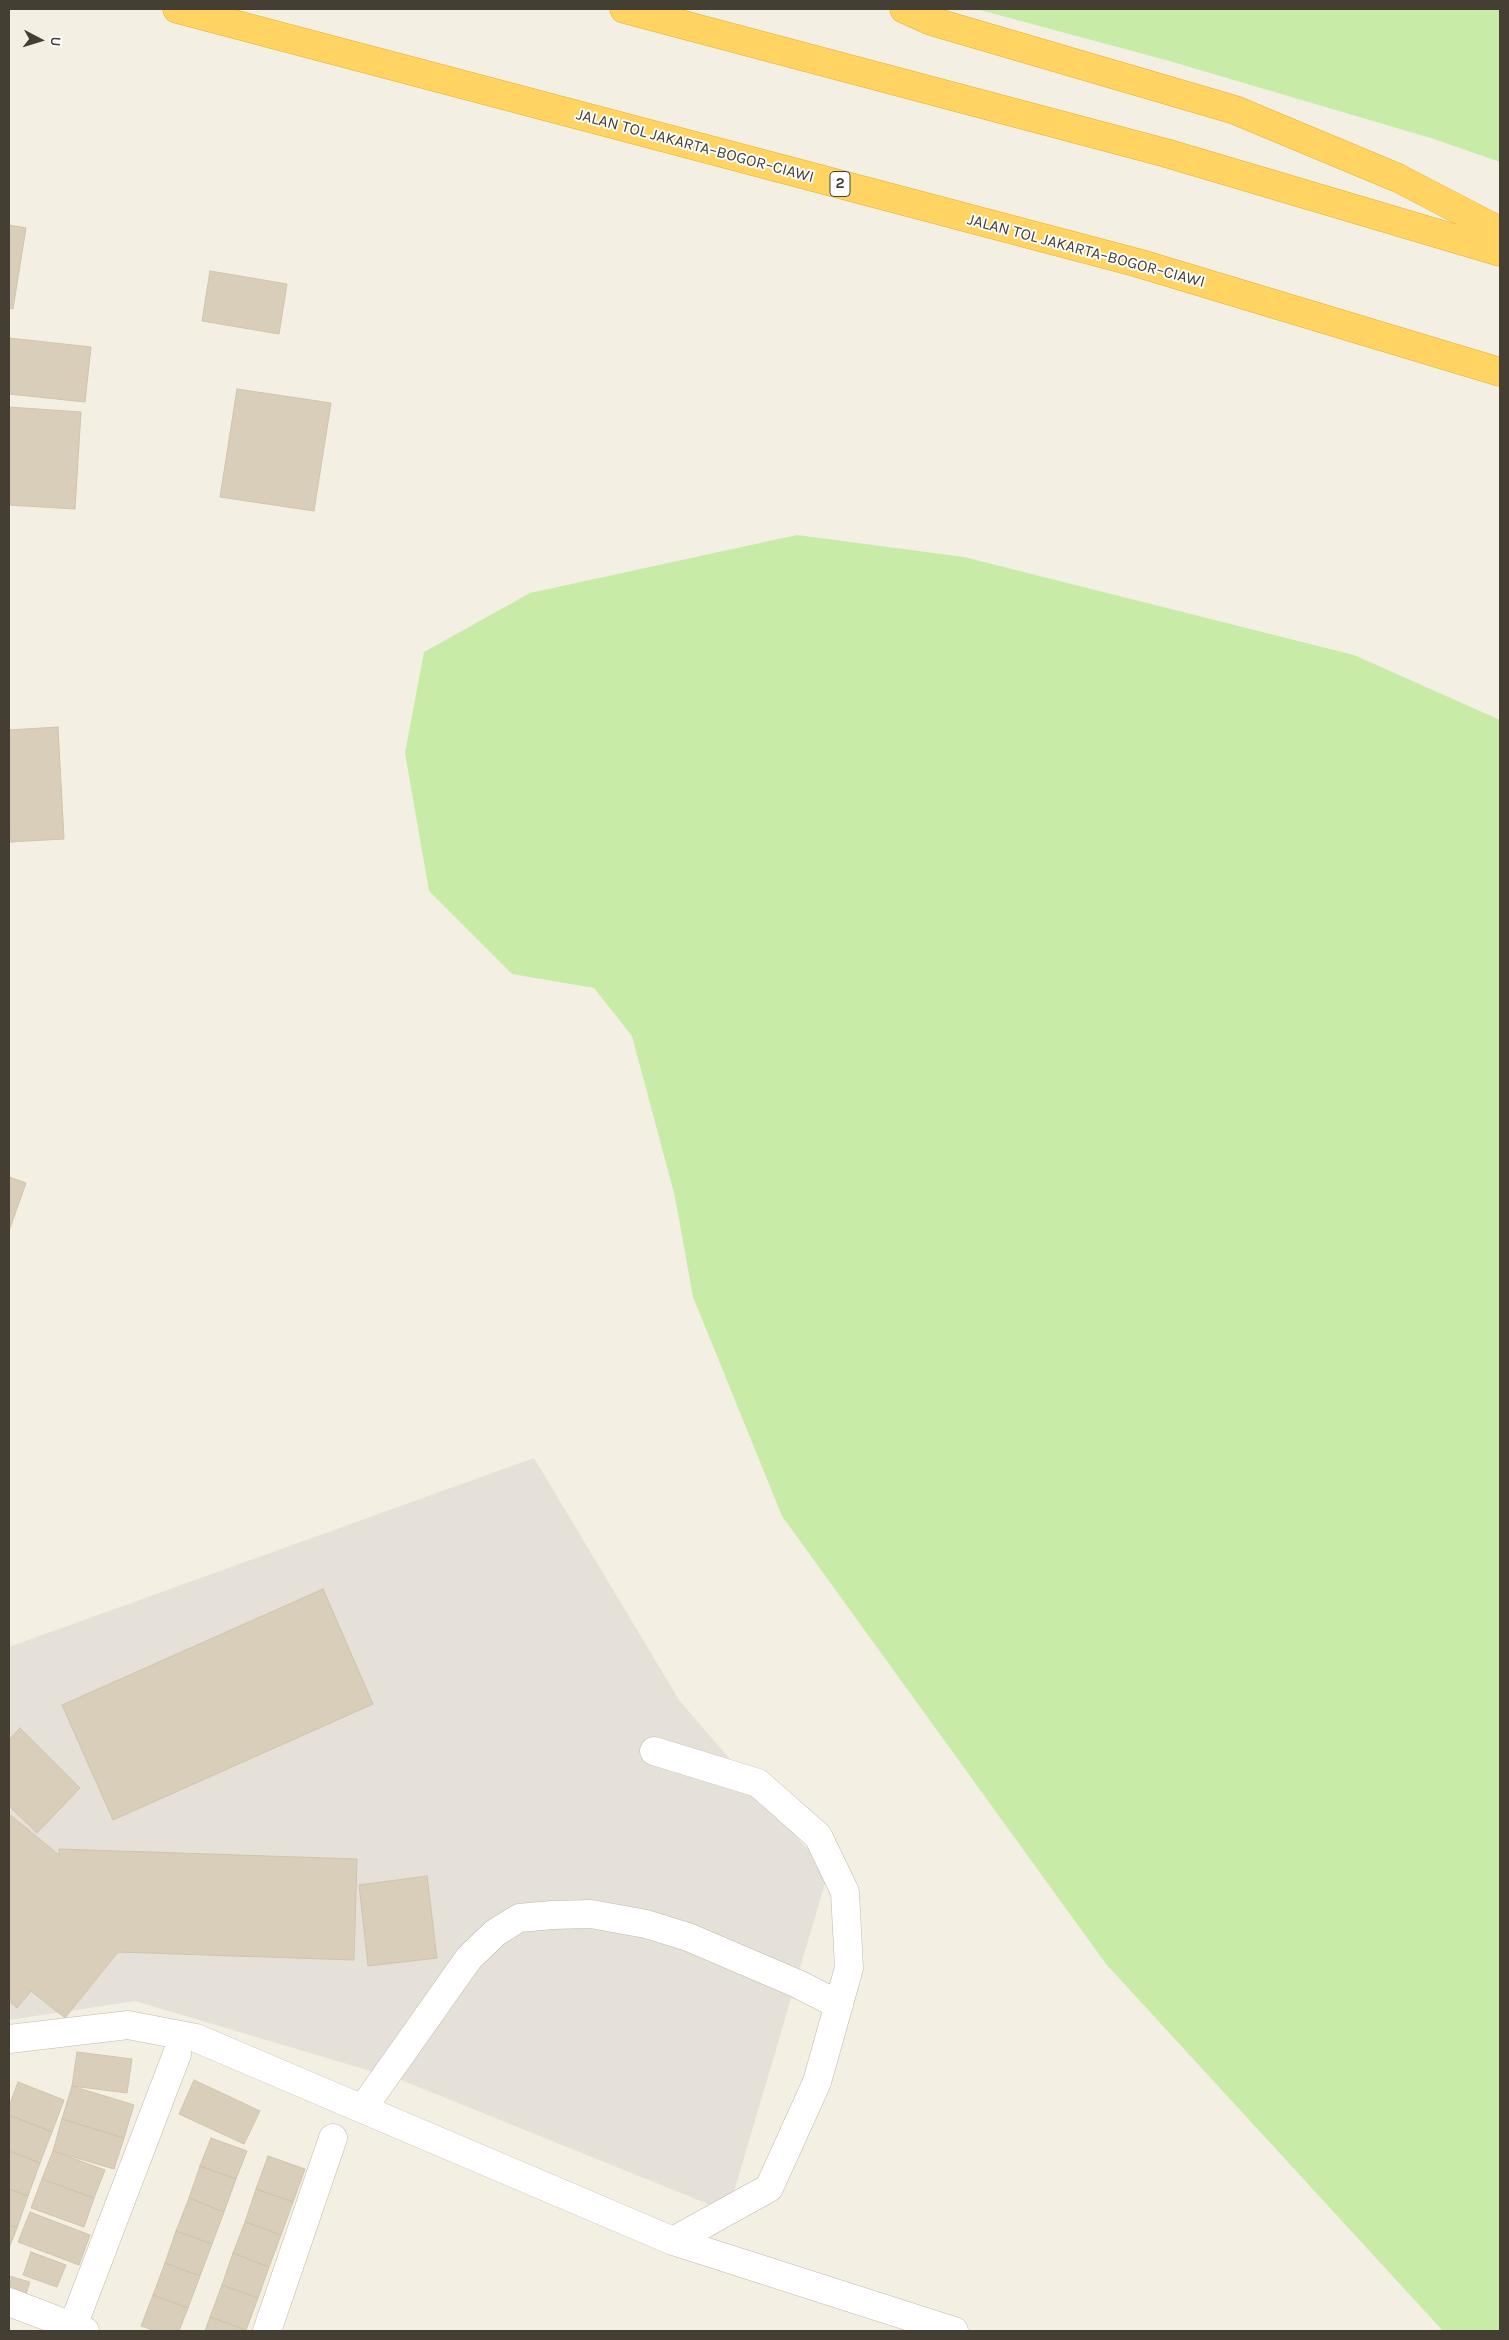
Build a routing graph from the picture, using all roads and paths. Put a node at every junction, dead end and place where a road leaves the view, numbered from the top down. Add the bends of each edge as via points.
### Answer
1 (177, 9) edge
2 (624, 9) edge
3 (904, 9) edge
4 (1500, 231) edge
5 (1500, 252) edge
6 (1500, 372) edge
7 (654, 1751) dead end
8 (839, 2005) junction
9 (9, 2040) edge
10 (178, 2054) dead end
11 (362, 2108) junction
12 (333, 2138) dead end
13 (673, 2241) junction
14 (9, 2302) edge
15 (76, 2330) edge
16 (267, 2331) edge
17 (954, 2331) edge

1 - 6 highway, JALAN TOL JAKARTA–BOGOR–CIAWI / 2 via 1138,263
2 - 5 highway via 1166,153
3 - 4 highway via 931,21 1235,110 1398,178
7 - 8 street via 758,1783 818,1836 844,1892 848,1968
8 - 11 street via 688,1937 646,1924 592,1914 519,1918 495,1933 469,1958
8 - 13 street via 817,2082 769,2188
9 - 11 street via 128,2025 186,2036
10 - 15 street
11 - 13 street
12 - 16 street
13 - 17 street
14 - 15 street

